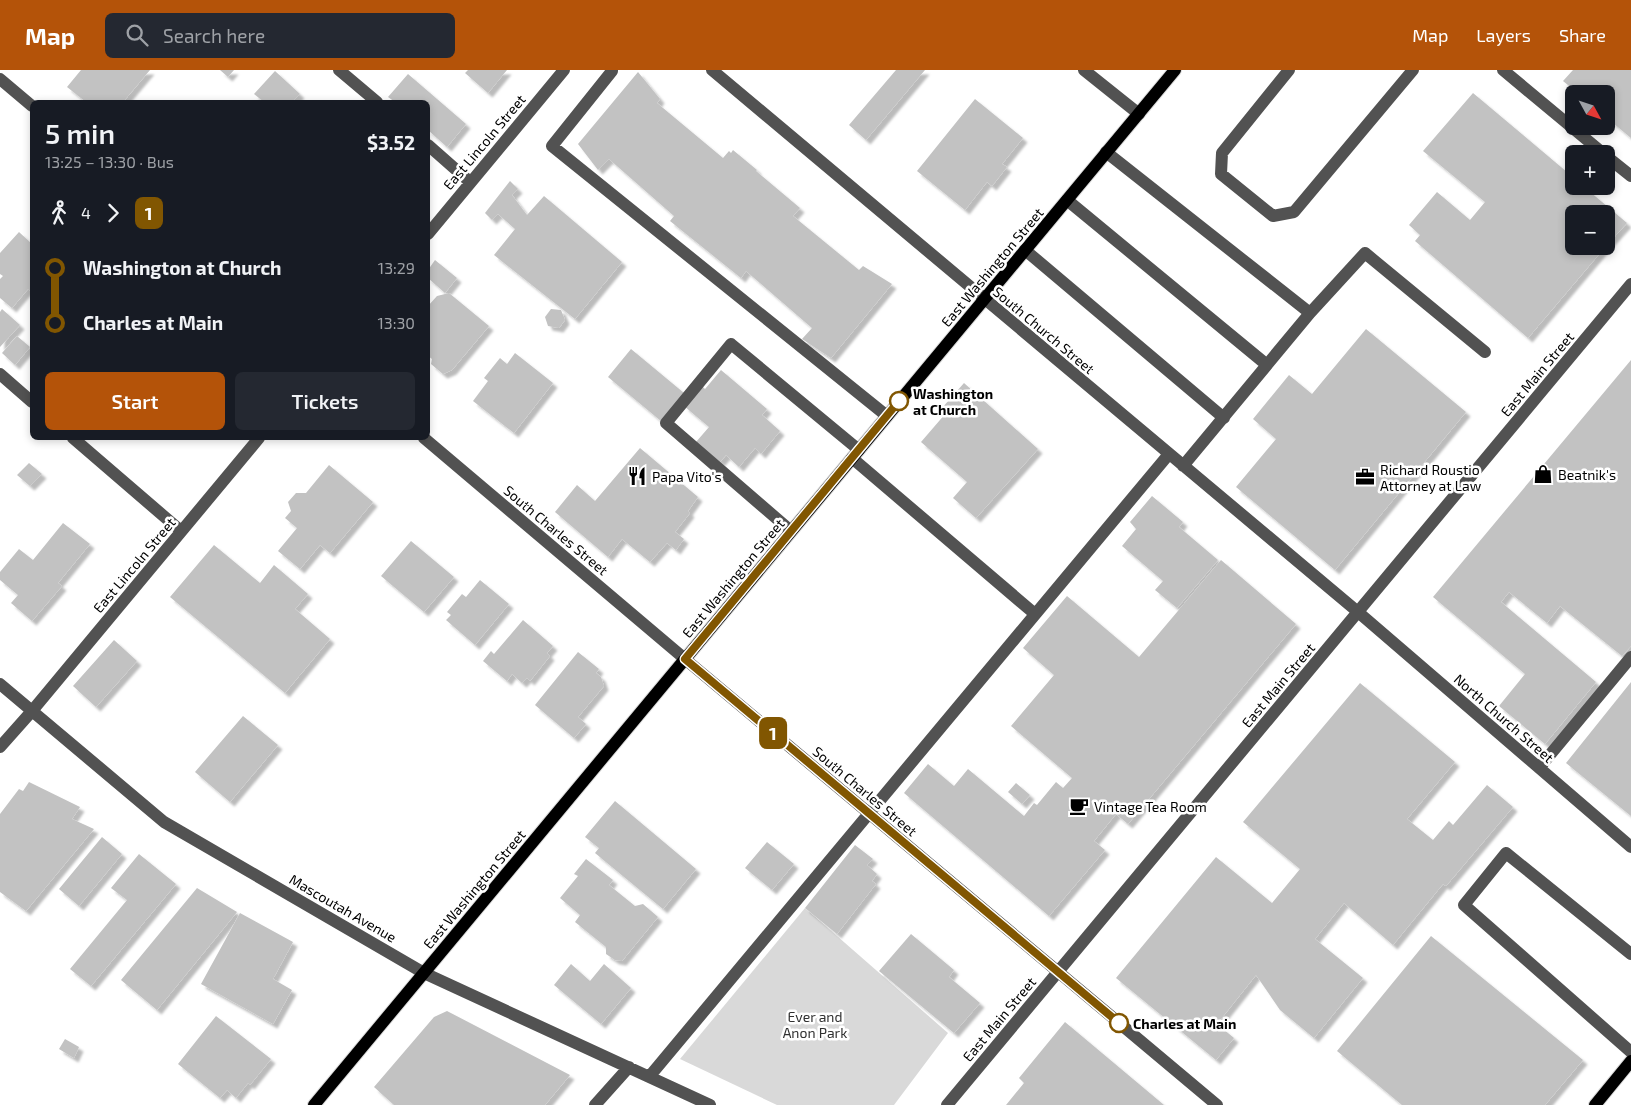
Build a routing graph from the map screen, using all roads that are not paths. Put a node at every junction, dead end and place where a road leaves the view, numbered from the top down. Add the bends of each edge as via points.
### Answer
1 (339, 70) edge
2 (564, 70) edge
3 (712, 70) edge
4 (1084, 70) edge
5 (1175, 70) edge
6 (1289, 70) edge
7 (1413, 70) edge
8 (1503, 70) edge
9 (612, 71) dead end
10 (0, 79) edge
11 (375, 100) edge
12 (30, 104) edge
13 (1138, 114) junction
14 (1593, 145) edge
15 (430, 147) edge
16 (1106, 152) junction
17 (1615, 163) edge
18 (1631, 176) edge
19 (470, 182) junction
20 (1067, 200) junction
21 (430, 232) edge
22 (1026, 250) junction
23 (1631, 284) edge
24 (984, 299) junction
25 (1310, 313) junction
26 (1485, 352) dead end
27 (1267, 365) junction
28 (0, 374) edge
29 (30, 400) edge
30 (887, 416) junction
31 (1224, 418) junction
32 (75, 440) edge
33 (257, 440) edge
34 (426, 440) edge
35 (855, 454) junction
36 (1169, 454) junction
37 (1183, 466) junction
38 (181, 531) junction
39 (791, 531) junction
40 (1358, 612) junction
41 (1035, 614) junction
42 (1631, 657) edge
43 (685, 659) junction
44 (0, 684) edge
45 (32, 711) junction
46 (0, 747) edge
47 (1539, 768) junction
48 (868, 812) junction
49 (1631, 847) edge
50 (1631, 954) edge
51 (1058, 972) junction
52 (424, 973) junction
53 (1631, 1052) edge
54 (1631, 1061) edge
55 (629, 1068) junction
56 (649, 1077) junction
57 (320, 1103) edge
58 (595, 1105) edge
59 (710, 1105) edge
60 (947, 1105) edge
61 (1216, 1105) edge
62 (1595, 1105) edge

1 - 11 street
2 - 19 street, East Lincoln Street
3 - 24 street, South Church Street
4 - 13 street
5 - 13 main road, East Washington Street
6 - 7 street via 1222,153 1221,174 1272,216 1294,212
8 - 14 street
9 - 30 street via 552,146
10 - 12 street
13 - 16 main road, East Washington Street
15 - 19 street
16 - 20 main road, East Washington Street
16 - 25 street
17 - 18 street
19 - 21 street, East Lincoln Street
20 - 22 main road, East Washington Street
20 - 27 street
22 - 24 main road, East Washington Street
22 - 31 street
23 - 40 street, East Main Street
24 - 30 main road, East Washington Street
24 - 36 street, South Church Street
25 - 26 street via 1366,253
25 - 27 street
27 - 31 street
28 - 29 street
30 - 35 main road, East Washington Street
31 - 37 street
32 - 38 street
33 - 38 street, East Lincoln Street
34 - 43 street, South Charles Street
35 - 39 main road, East Washington Street
35 - 39 street via 731,344 725,351 666,423
35 - 41 street
36 - 37 street, South Church Street
36 - 41 street
37 - 40 street, South Church Street
38 - 45 street, East Lincoln Street
39 - 43 main road, East Washington Street
40 - 47 street, North Church Street
40 - 51 street, East Main Street
41 - 48 street
42 - 47 street
43 - 48 street, South Charles Street
43 - 52 main road, East Washington Street
44 - 45 street, Mascoutah Avenue
45 - 46 street
45 - 52 street, Mascoutah Avenue via 164,822
47 - 49 street, North Church Street
48 - 51 street, South Charles Street
48 - 56 street
50 - 53 street via 1506,853 1464,904
51 - 60 street, East Main Street
51 - 61 street, South Charles Street
52 - 55 street, Mascoutah Avenue
52 - 57 main road, East Washington Street
54 - 62 main road
55 - 56 street, Mascoutah Avenue
55 - 58 street
56 - 59 street, Mascoutah Avenue

